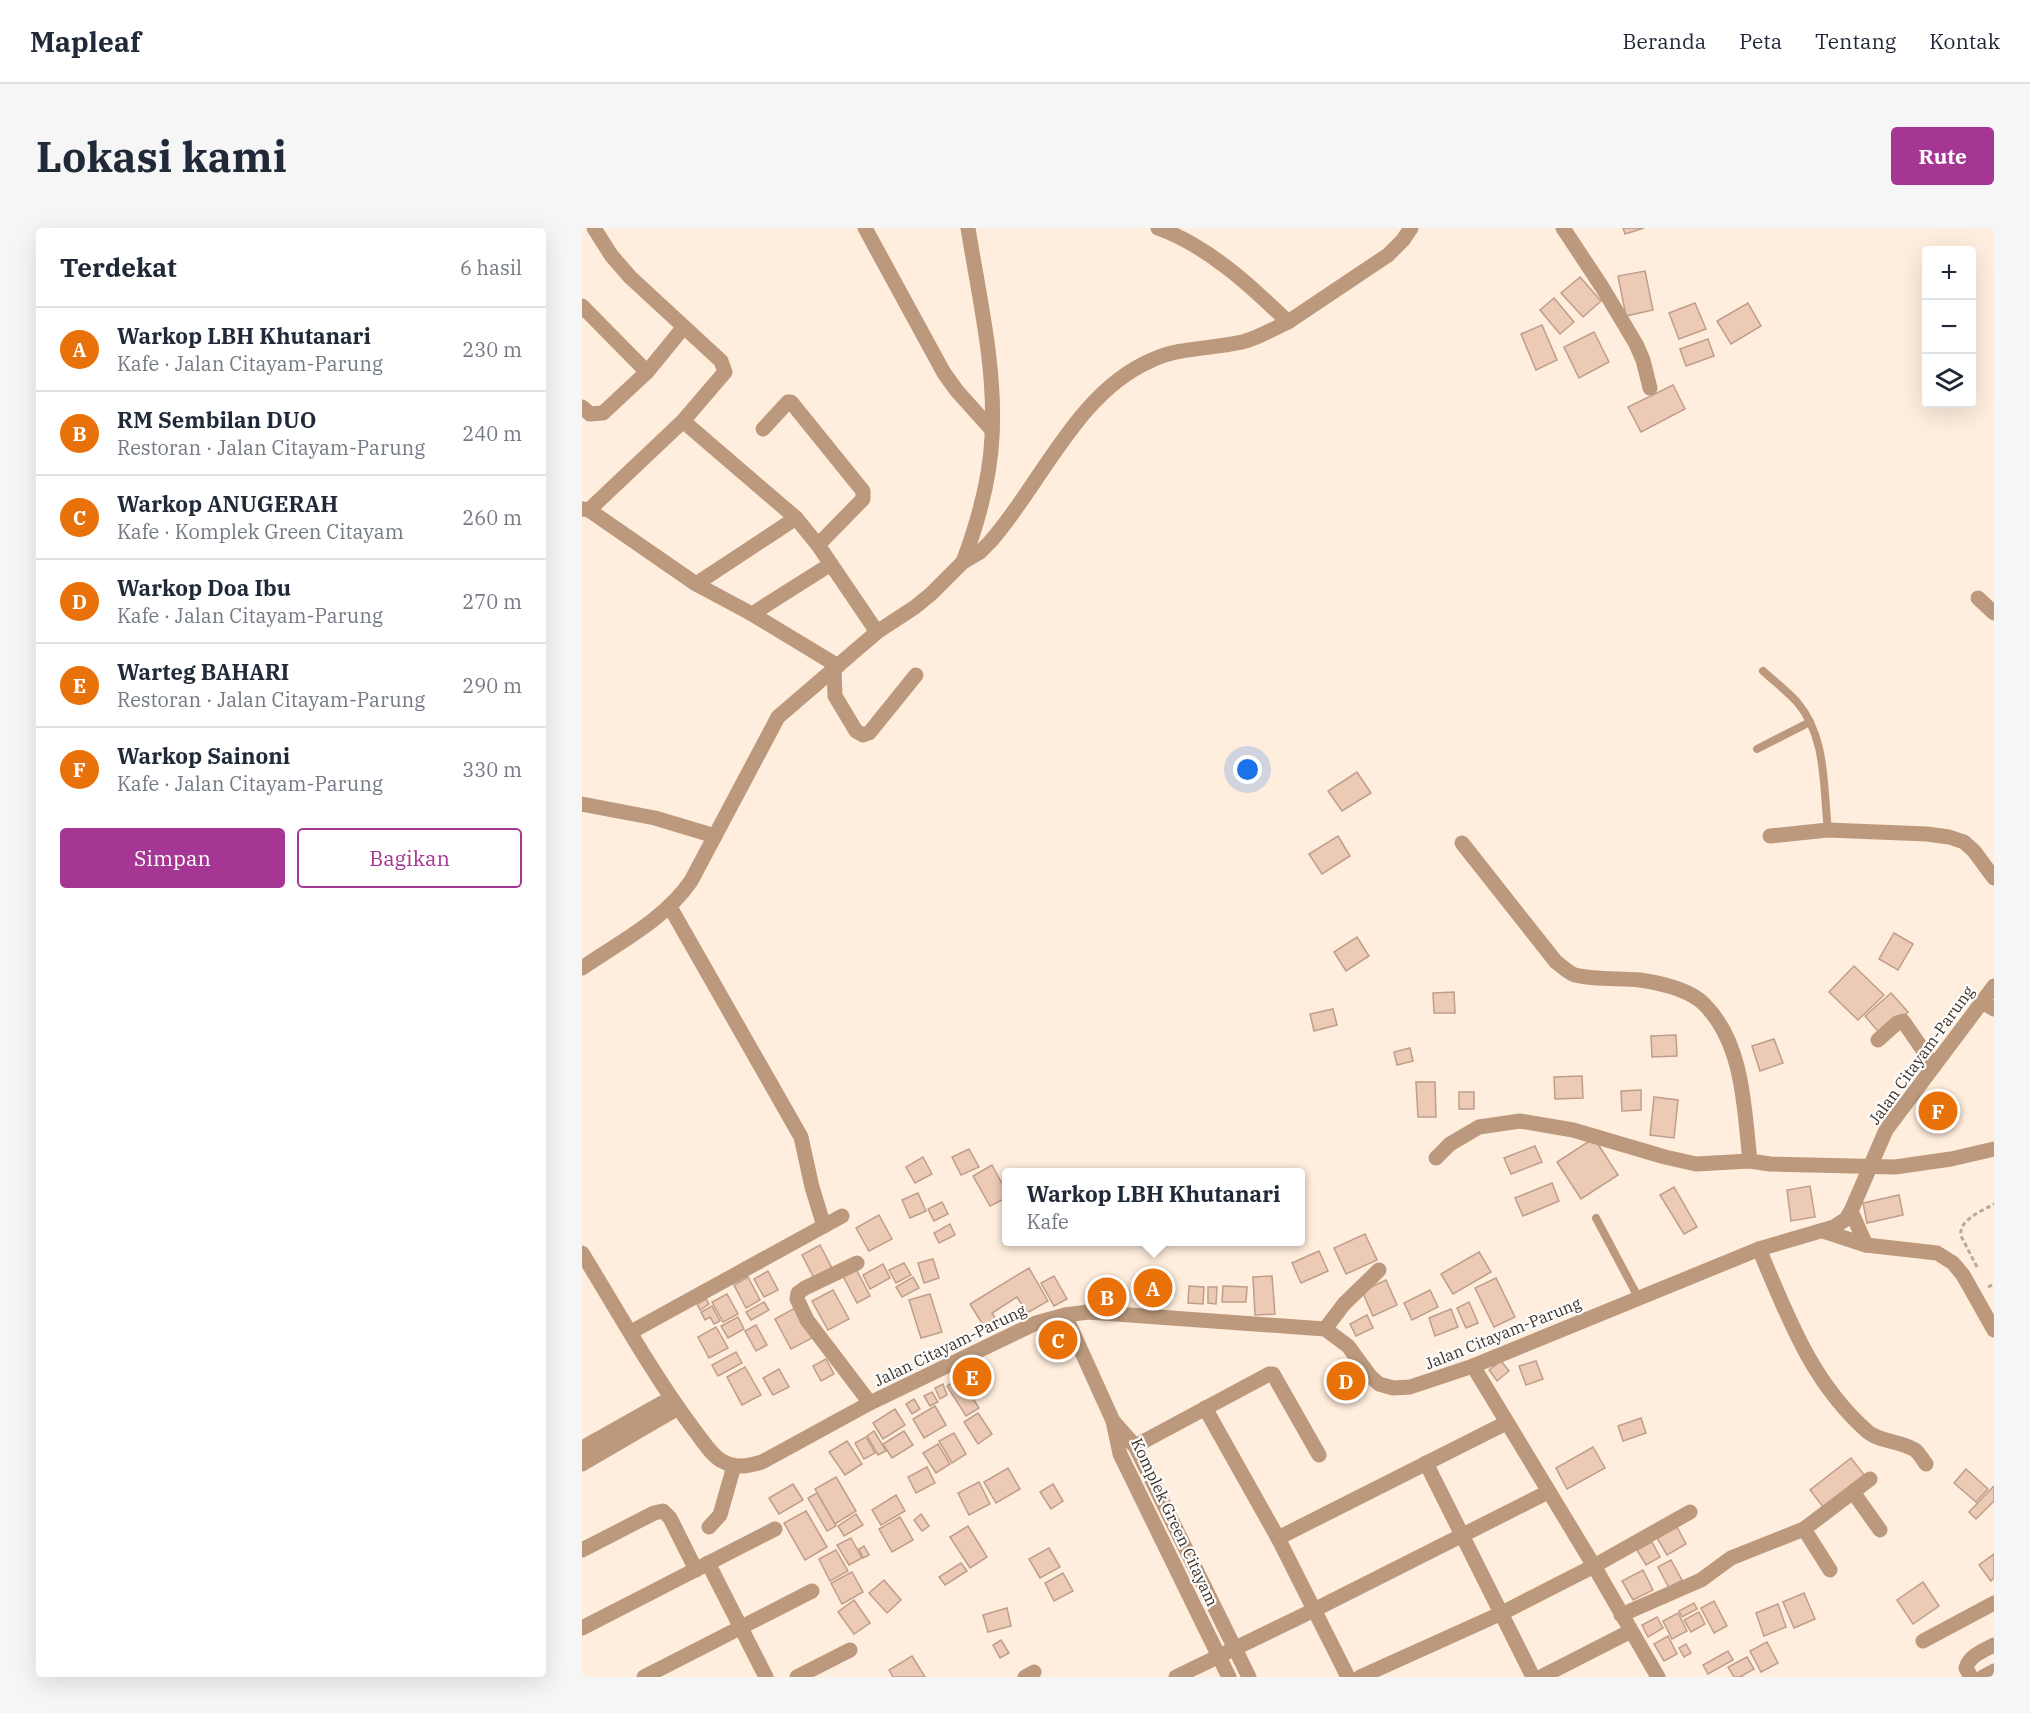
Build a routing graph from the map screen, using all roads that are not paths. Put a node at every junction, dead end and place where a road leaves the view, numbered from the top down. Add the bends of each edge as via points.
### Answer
1 (594, 228) edge
2 (865, 228) edge
3 (968, 228) edge
4 (1158, 228) edge
5 (1411, 228) edge
6 (1563, 228) edge
7 (582, 306) edge
8 (1288, 322) junction
9 (683, 328) junction
10 (647, 372) junction
11 (1650, 388) dead end
12 (582, 407) edge
13 (683, 421) junction
14 (763, 429) dead end
15 (992, 430) junction
16 (586, 510) edge
17 (796, 518) junction
18 (818, 545) junction
19 (963, 562) junction
20 (831, 564) junction
21 (696, 584) junction
22 (1978, 598) dead end
23 (752, 614) junction
24 (1994, 614) edge
25 (877, 632) junction
26 (1763, 671) dead end
27 (835, 673) junction
28 (916, 675) dead end
29 (1810, 722) junction
30 (1757, 749) dead end
31 (582, 804) edge
32 (1828, 830) junction
33 (715, 836) junction
34 (1770, 836) dead end
35 (1462, 843) dead end
36 (1994, 878) edge
37 (670, 907) junction
38 (582, 968) edge
39 (1994, 986) edge
40 (1988, 1006) edge
41 (1878, 1040) dead end
42 (1934, 1066) junction
43 (1994, 1149) edge
44 (1436, 1158) dead end
45 (1750, 1161) junction
46 (1871, 1165) junction
47 (1856, 1199) junction
48 (842, 1216) dead end
49 (1596, 1218) dead end
50 (824, 1226) junction
51 (1823, 1231) junction
52 (1866, 1245) junction
53 (1759, 1249) junction
54 (582, 1253) edge
55 (856, 1263) dead end
56 (1379, 1270) dead end
57 (1638, 1297) junction
58 (1065, 1315) junction
59 (1325, 1329) junction
60 (1994, 1330) edge
61 (630, 1332) junction
62 (1473, 1366) junction
63 (674, 1403) junction
64 (870, 1403) junction
65 (1204, 1408) junction
66 (1113, 1421) junction
67 (1506, 1423) junction
68 (1135, 1446) junction
69 (582, 1448) edge
70 (1319, 1455) dead end
71 (1426, 1463) junction
72 (582, 1464) edge
73 (1926, 1464) dead end
74 (734, 1466) junction
75 (1870, 1479) dead end
76 (1548, 1492) junction
77 (1853, 1492) junction
78 (1690, 1512) dead end
79 (709, 1527) dead end
80 (775, 1529) dead end
81 (1803, 1529) junction
82 (1880, 1530) dead end
83 (1463, 1535) junction
84 (1278, 1538) junction
85 (582, 1550) edge
86 (1594, 1566) junction
87 (702, 1567) junction
88 (1830, 1570) dead end
89 (812, 1591) dead end
90 (1994, 1603) edge
91 (1314, 1610) junction
92 (1502, 1613) junction
93 (1621, 1615) junction
94 (582, 1628) edge
95 (741, 1628) junction
96 (1631, 1631) junction
97 (1923, 1641) dead end
98 (1994, 1645) edge
99 (1234, 1647) junction
100 (850, 1650) dead end
101 (1218, 1656) junction
102 (1994, 1671) edge
103 (644, 1677) edge
104 (766, 1677) edge
105 (797, 1677) edge
106 (1176, 1677) edge
107 (1229, 1677) edge
108 (1249, 1677) edge
109 (1348, 1677) edge
110 (1360, 1677) edge
111 (1533, 1677) edge
112 (1541, 1677) edge
113 (1658, 1677) edge
114 (1971, 1677) edge
115 (1983, 1677) edge

1 - 9 street via 630,277
2 - 15 street via 944,373
3 - 15 street via 990,364
4 - 8 street via 1197,246
5 - 8 street via 1388,255
6 - 11 street via 1636,344
7 - 10 street
8 - 19 street via 1243,342 1154,359 1114,383 1072,428 990,542
9 - 10 street
9 - 13 street via 721,361 725,372
10 - 12 street via 603,413 590,414
13 - 16 street
13 - 17 street
14 - 18 street via 791,402 863,491 863,499
15 - 19 street via 984,494
16 - 21 street
17 - 18 street
17 - 21 street
18 - 20 street
19 - 25 street via 915,608
20 - 23 street
20 - 25 street
21 - 23 street
22 - 24 street
23 - 27 street
25 - 27 street
26 - 29 lane via 1797,702
27 - 28 street via 835,696 856,731 863,735
27 - 33 street via 778,717
29 - 30 lane
29 - 32 lane via 1822,754
31 - 33 street
32 - 34 street
32 - 36 street via 1949,837 1974,851
33 - 37 street via 691,881
35 - 45 street via 1556,962 1573,975 1641,980 1678,989 1703,1003 1721,1026 1733,1053
37 - 38 street
37 - 50 street via 801,1137
39 - 40 street, Jalan Citayam-Parung
40 - 42 street, Jalan Citayam-Parung
41 - 42 street via 1903,1021
42 - 46 street, Jalan Citayam-Parung via 1886,1130
43 - 46 street via 1895,1167
44 - 45 street via 1450,1144 1479,1127 1520,1121 1573,1130 1696,1164
45 - 46 street
46 - 47 street, Jalan Citayam-Parung
47 - 51 street, Jalan Citayam-Parung via 1841,1223
47 - 52 street
48 - 50 street
49 - 57 lane
50 - 61 street
51 - 52 street
51 - 53 street, Jalan Citayam-Parung
52 - 60 street via 1937,1253 1953,1263
53 - 57 street, Jalan Citayam-Parung
53 - 73 street via 1810,1363 1845,1410 1870,1434 1915,1450
54 - 61 street
55 - 64 street via 804,1288 796,1299 807,1320
56 - 59 street
57 - 62 street, Jalan Citayam-Parung
58 - 59 street, Jalan Citayam-Parung via 1088,1312
58 - 64 street, Jalan Citayam-Parung via 1036,1323
58 - 66 street, Komplek Green Citayam
59 - 62 street, Jalan Citayam-Parung via 1348,1346 1379,1384 1393,1388 1410,1387
61 - 63 street
62 - 67 street
63 - 69 street
63 - 72 street
63 - 74 street via 710,1452
64 - 74 street, Jalan Citayam-Parung via 762,1462
65 - 68 street
65 - 70 street via 1273,1374
65 - 84 street
66 - 68 street
66 - 101 street, Komplek Green Citayam via 1120,1454
67 - 71 street
67 - 76 street
68 - 99 street
71 - 83 street
71 - 84 street
74 - 79 street via 723,1508
75 - 77 street
76 - 83 street
76 - 86 street
77 - 81 street
77 - 82 street
78 - 86 street
80 - 87 street
81 - 88 street
81 - 93 street via 1731,1558 1701,1580
83 - 91 street
83 - 92 street
84 - 91 street
85 - 87 street via 663,1511
86 - 92 street
86 - 93 street
87 - 94 street
87 - 95 street
89 - 95 street
90 - 97 street
91 - 99 street
91 - 109 street
92 - 110 street
92 - 111 street
93 - 96 street
95 - 103 street
95 - 104 street
96 - 112 street
96 - 113 street
98 - 114 street via 1967,1662
99 - 101 street
99 - 108 street
100 - 105 street
101 - 106 street
101 - 107 street, Komplek Green Citayam
102 - 115 street

